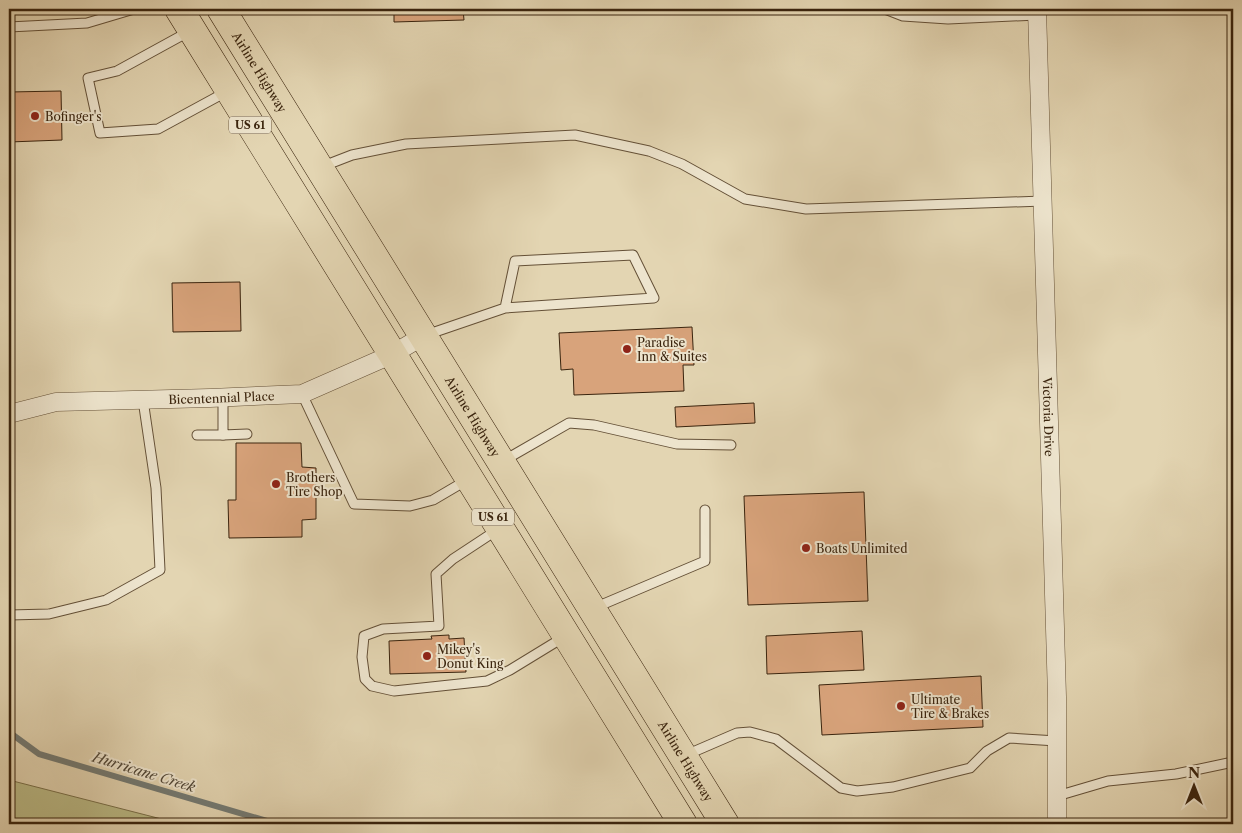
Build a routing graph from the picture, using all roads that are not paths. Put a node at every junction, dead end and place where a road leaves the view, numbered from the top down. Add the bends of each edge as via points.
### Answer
1 (134, 9) edge
2 (220, 9) edge
3 (885, 9) edge
4 (1037, 12) edge
5 (185, 19) edge
6 (9, 27) edge
7 (229, 90) junction
8 (319, 168) junction
9 (1043, 201) junction
10 (505, 308) junction
11 (423, 336) junction
12 (393, 354) junction
13 (302, 394) junction
14 (223, 398) junction
15 (143, 400) junction
16 (9, 414) edge
17 (247, 434) dead end
18 (196, 435) dead end
19 (223, 435) junction
20 (731, 445) dead end
21 (500, 462) junction
22 (469, 479) junction
23 (515, 485) junction
24 (484, 502) junction
25 (705, 510) dead end
26 (500, 528) junction
27 (592, 610) junction
28 (9, 615) edge
29 (566, 636) junction
30 (1057, 741) junction
31 (683, 756) junction
32 (1233, 762) edge
33 (1057, 796) junction
34 (683, 824) edge
35 (725, 824) edge
36 (1057, 824) edge

1 - 6 lane via 87,23
2 - 8 highway, Airline Highway / US 61
3 - 4 lane via 903,16 948,20
4 - 9 street, Victoria Drive
5 - 7 highway, US 61
5 - 7 lane via 117,70 88,78 100,133 158,129
7 - 12 highway, US 61
8 - 9 lane via 352,155 406,144 575,135 649,151 682,164 745,200 806,209
8 - 11 highway, Airline Highway / US 61
9 - 30 street, Victoria Drive
10 - 10 lane via 520,308 654,298 633,255 515,261
10 - 11 lane
11 - 12 street, Bicentennial Place
11 - 21 highway, Airline Highway / US 61
12 - 13 street, Bicentennial Place
12 - 22 highway, US 61
13 - 14 street, Bicentennial Place
13 - 22 lane via 354,504 410,506 433,500
14 - 15 street, Bicentennial Place
14 - 19 lane
15 - 16 street, Bicentennial Place via 56,402
15 - 28 lane via 156,488 160,570 106,600 48,614
17 - 19 lane
18 - 19 lane
20 - 21 lane via 677,444 594,425 569,423
21 - 23 highway, Airline Highway / US 61
22 - 24 highway, US 61
23 - 24 highway
23 - 27 highway, Airline Highway / US 61
24 - 26 highway, US 61
25 - 27 lane via 705,560
26 - 29 highway, US 61
26 - 29 lane via 436,574 439,626 383,629 364,636 362,657 366,679 372,686 394,691 487,681
27 - 31 highway, Airline Highway / US 61
29 - 34 highway, US 61
30 - 31 lane via 1009,738 970,768 893,787 857,791 841,788 776,739 750,732 736,733
30 - 33 street, Victoria Drive
31 - 35 highway, Airline Highway / US 61
32 - 33 lane via 1176,774 1108,781
33 - 36 street, Victoria Drive

